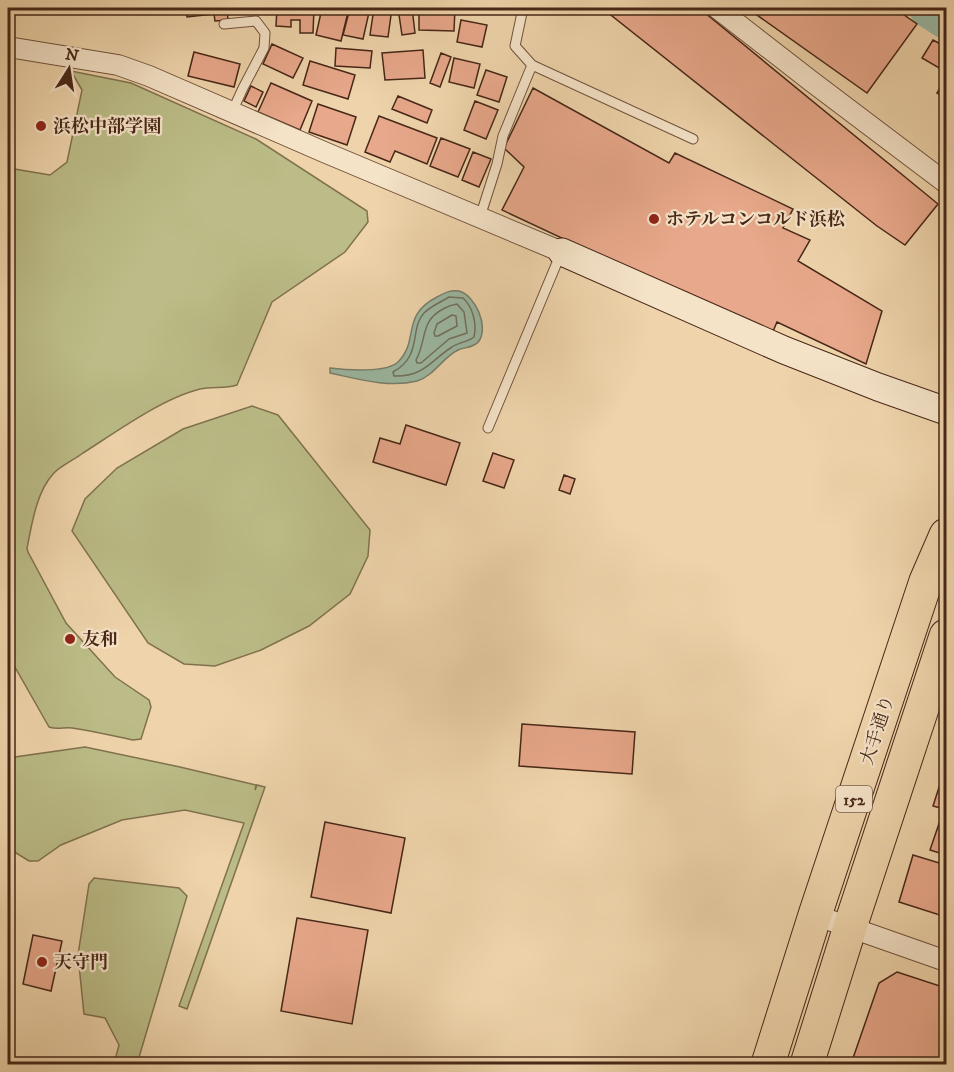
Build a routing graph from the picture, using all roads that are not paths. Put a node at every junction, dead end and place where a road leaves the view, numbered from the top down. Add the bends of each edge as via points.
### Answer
1 (523, 8) edge
2 (717, 8) edge
3 (224, 24) dead end
4 (8, 47) edge
5 (532, 65) junction
6 (232, 112) junction
7 (693, 139) dead end
8 (946, 183) edge
9 (480, 217) junction
10 (562, 252) junction
11 (946, 411) edge
12 (488, 428) dead end
13 (946, 535) edge
14 (946, 636) edge
15 (815, 915) junction
16 (850, 927) junction
17 (946, 961) edge
18 (768, 1065) edge
19 (807, 1065) edge

1 - 5 lane via 515,46
2 - 8 street
3 - 6 lane via 256,21 265,33 264,48
4 - 6 street via 118,65
5 - 7 lane
5 - 9 lane via 503,136
6 - 9 street
9 - 10 street
10 - 11 street via 784,350
10 - 12 lane
13 - 15 highway, 大手通り / 152 via 926,581
14 - 16 highway, 大手通り / 152
15 - 16 street
15 - 18 highway, 大手通り / 152
16 - 17 street
16 - 19 highway, 大手通り / 152

